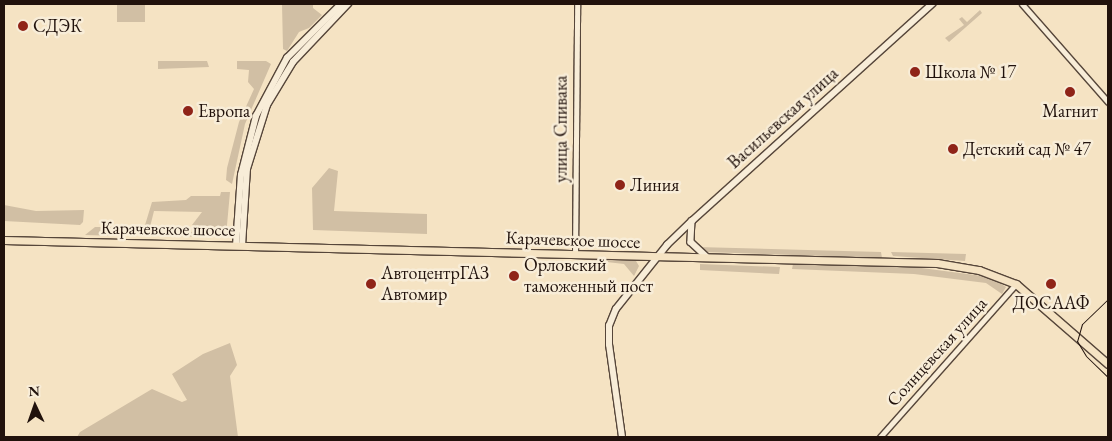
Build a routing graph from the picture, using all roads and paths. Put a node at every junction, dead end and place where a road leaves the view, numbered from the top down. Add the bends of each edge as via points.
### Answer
1 (340, 4) edge
2 (348, 4) edge
3 (577, 4) edge
4 (932, 4) edge
5 (1022, 4) edge
6 (1108, 102) edge
7 (692, 221) junction
8 (4, 240) edge
9 (239, 246) junction
10 (574, 255) junction
11 (657, 257) junction
12 (709, 258) junction
13 (1016, 284) junction
14 (1108, 364) edge
15 (622, 437) edge
16 (880, 437) edge

1 - 9 main road via 284,63 256,116 241,175
2 - 9 main road via 292,62 267,105 247,169
3 - 10 street, улица Спивака
4 - 7 main road, Васильевская улица
5 - 6 street
7 - 11 main road, Васильевская улица
7 - 12 main road via 691,242
8 - 9 highway, Карачевское шоссе
9 - 10 highway, Карачевское шоссе
10 - 11 highway, Карачевское шоссе
11 - 12 highway, Карачевское шоссе
11 - 15 main road via 616,309 609,326
12 - 13 highway, Карачевское шоссе via 937,263 979,270
13 - 14 highway, Карачевское шоссе
13 - 16 street, Солнцевская улица

